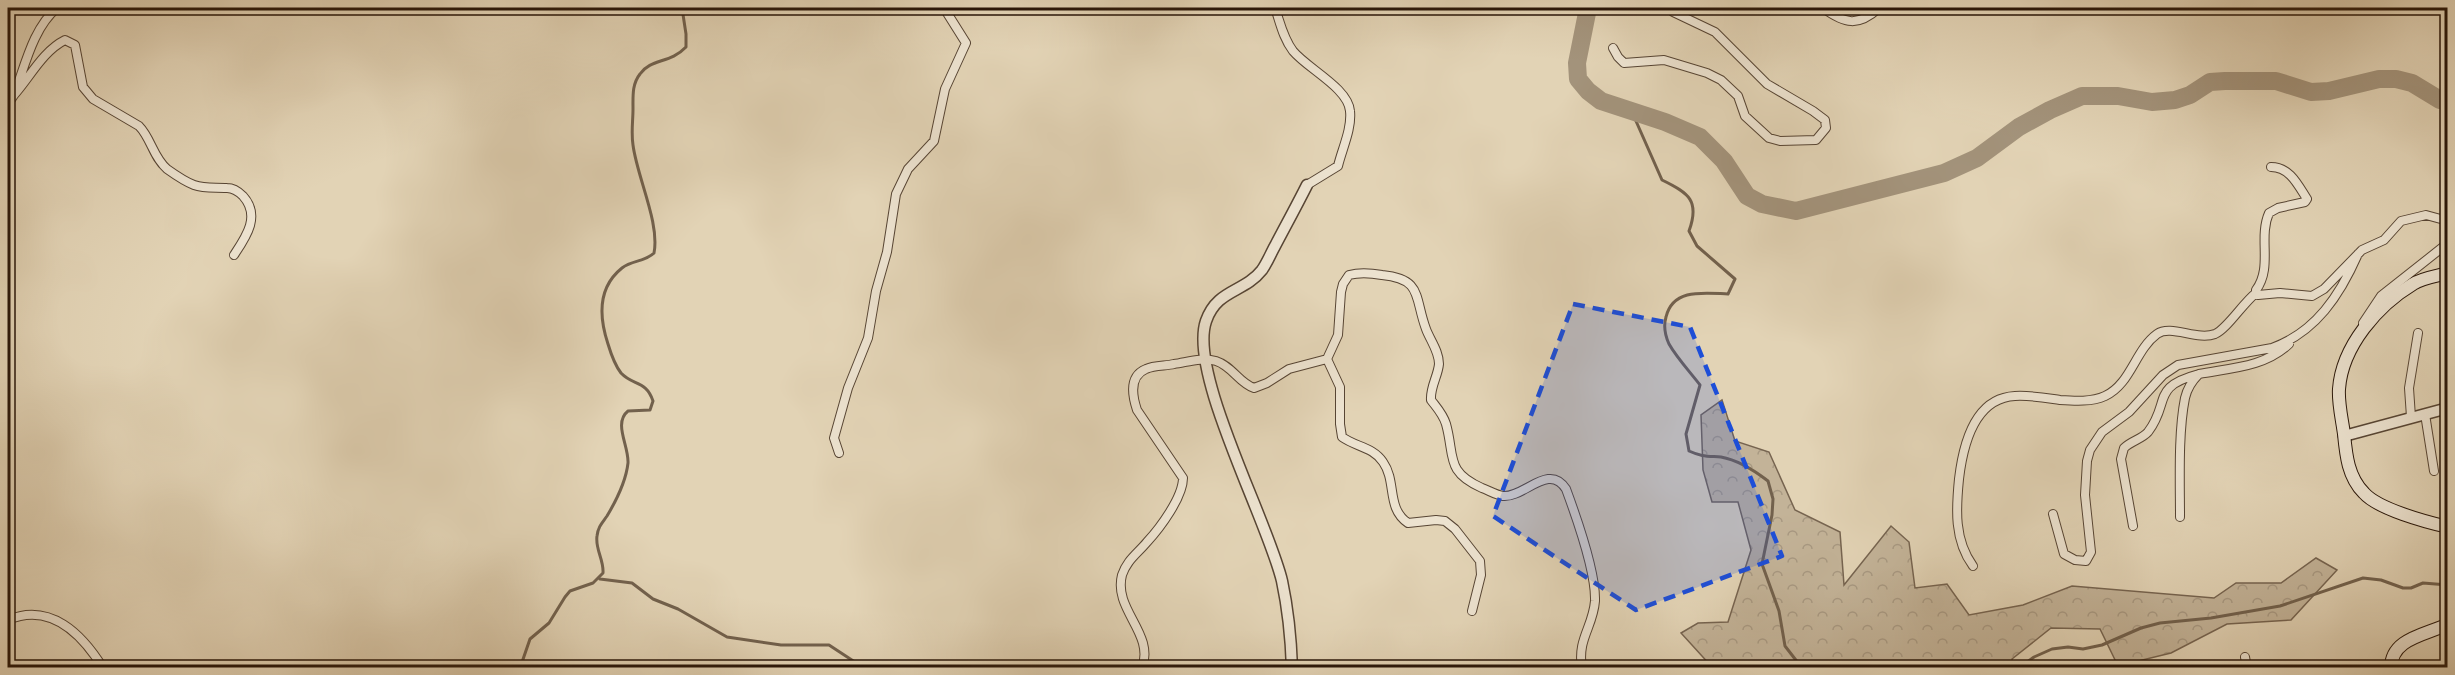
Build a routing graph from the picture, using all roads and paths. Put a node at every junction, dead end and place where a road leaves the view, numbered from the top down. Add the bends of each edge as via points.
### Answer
1 (57, 8) edge
2 (944, 8) edge
3 (1275, 8) edge
4 (1669, 8) edge
5 (1823, 8) edge
6 (1879, 8) edge
7 (1613, 48) dead end
8 (14, 95) junction
9 (8, 104) edge
10 (2271, 166) dead end
11 (1307, 185) joint
12 (2448, 221) edge
13 (2448, 243) edge
14 (2358, 254) junction
15 (234, 255) dead end
16 (2448, 273) edge
17 (2256, 292) junction
18 (2303, 332) junction
19 (2418, 333) dead end
20 (2354, 343) junction
21 (1204, 358) junction
22 (1327, 359) junction
23 (2199, 374) junction
24 (2448, 408) edge
25 (2425, 414) junction
26 (2411, 417) junction
27 (2344, 436) junction
28 (839, 453) dead end
29 (2434, 471) dead end
30 (2053, 514) dead end
31 (2180, 517) dead end
32 (2133, 526) dead end
33 (2448, 527) edge
34 (1973, 566) dead end
35 (1472, 610) dead end
36 (8, 620) edge
37 (2448, 624) edge
38 (2245, 657) dead end
39 (103, 668) edge
40 (1142, 668) edge
41 (1292, 668) edge
42 (1582, 668) edge
43 (2247, 668) edge
44 (2391, 668) edge

1 - 8 street via 38,31
2 - 28 street via 966,43 945,89 934,141 908,169 896,194 868,338 834,438
3 - 11 street via 1293,50 1345,97 1350,111 1338,166
4 - 7 street via 1715,32 1767,84 1825,120 1823,134 1816,140 1802,142 1769,138 1745,116 1738,96 1721,80 1664,60 1624,63
5 - 6 street via 1849,21 1870,16
8 - 9 street
8 - 15 street via 57,44 65,40 75,45 83,87 93,99 139,126 168,170 193,185 229,188 245,199 252,218
10 - 17 street via 2291,175 2307,199 2270,213 2265,227 2264,276
11 - 21 street via 1262,270 1213,304 1203,333
12 - 14 street via 2426,215 2408,218 2384,240
13 - 20 street via 2381,296
14 - 17 street via 2312,297
14 - 18 street via 2336,297
16 - 20 main road via 2415,282 2385,305
17 - 34 street via 2216,334 2171,330 2157,333 2119,388 2102,398 2015,396 1983,411 1968,434 1957,498 1959,534
18 - 23 street via 2277,356
18 - 30 street via 2272,348 2178,365 2102,432 2087,461 2085,495 2091,552 2086,561 2064,554
19 - 26 street via 2409,388
20 - 27 main road via 2343,366 2339,390
21 - 22 street via 1224,365 1254,388 1289,369
21 - 40 street via 1146,368 1132,386 1137,410 1183,478 1179,497 1148,542 1128,561 1122,575 1121,596 1146,650
21 - 41 street via 1282,580
22 - 35 street via 1340,387 1342,437 1371,450 1383,462 1398,514 1408,523 1445,521 1480,561 1481,575
22 - 42 street via 1338,335 1341,292 1346,278 1367,273 1403,278 1409,283 1437,353 1439,364 1431,400 1446,424 1454,467 1459,474 1470,483 1503,496 1544,480 1557,480 1566,489 1588,556 1594,592 1593,610 1580,649
23 - 31 street via 2185,399
23 - 32 street via 2174,383 2148,432 2124,448 2121,459
24 - 25 street
25 - 26 street
25 - 29 street
26 - 27 street
27 - 33 main road via 2354,482 2365,495 2405,515
36 - 39 street via 33,613 63,624 80,636
37 - 44 main road via 2398,648 2391,658
38 - 43 street

